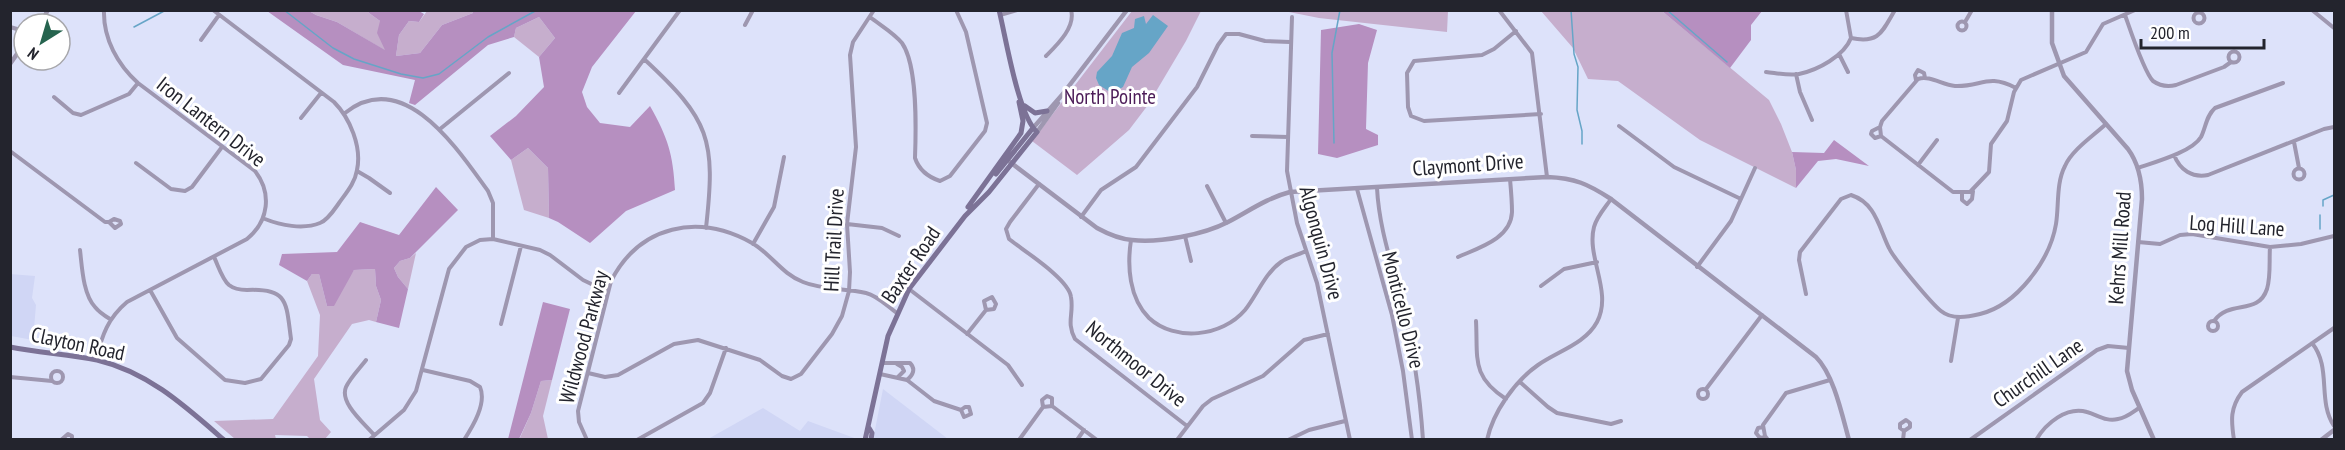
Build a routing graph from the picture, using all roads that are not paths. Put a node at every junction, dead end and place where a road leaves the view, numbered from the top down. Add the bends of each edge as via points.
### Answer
1 (104, 10) edge
2 (213, 10) edge
3 (680, 10) edge
4 (753, 10) edge
5 (874, 10) edge
6 (956, 10) edge
7 (1017, 10) edge
8 (1071, 10) edge
9 (1127, 10) edge
10 (1499, 10) edge
11 (1846, 10) edge
12 (1895, 10) edge
13 (1972, 10) edge
14 (2052, 10) edge
15 (2135, 10) edge
16 (2312, 10) edge
17 (999, 13) edge
18 (219, 15) junction
19 (2125, 15) junction
20 (1292, 16) dead end
21 (870, 17) junction
22 (1965, 22) dead end
23 (745, 25) dead end
24 (2334, 28) edge
25 (1516, 31) junction
26 (1851, 38) junction
27 (201, 40) dead end
28 (1290, 42) junction
29 (1839, 54) junction
30 (1046, 56) dead end
31 (644, 59) junction
32 (2231, 62) dead end
33 (2058, 64) junction
34 (1766, 72) dead end
35 (1848, 72) dead end
36 (509, 73) dead end
37 (1015, 74) junction
38 (1796, 74) junction
39 (1925, 78) junction
40 (1916, 81) junction
41 (138, 83) junction
42 (2283, 83) dead end
43 (2016, 88) junction
44 (321, 92) junction
45 (619, 93) dead end
46 (1062, 96) junction
47 (54, 97) dead end
48 (1022, 103) junction
49 (1047, 111) junction
50 (345, 113) junction
51 (1541, 114) junction
52 (302, 118) dead end
53 (1812, 120) dead end
54 (2106, 124) junction
55 (1619, 126) dead end
56 (2334, 127) edge
57 (440, 129) junction
58 (1035, 130) junction
59 (1252, 136) dead end
60 (1288, 137) junction
61 (1937, 140) dead end
62 (2294, 142) junction
63 (222, 147) junction
64 (10, 151) edge
65 (2174, 155) junction
66 (784, 157) dead end
67 (1010, 162) junction
68 (136, 163) dead end
69 (1918, 165) junction
70 (1755, 168) dead end
71 (2139, 168) junction
72 (2299, 168) dead end
73 (357, 171) junction
74 (1547, 177) junction
75 (1510, 179) junction
76 (1039, 184) junction
77 (1207, 186) dead end
78 (1377, 188) junction
79 (1357, 189) junction
80 (1973, 191) junction
81 (1290, 192) junction
82 (390, 193) dead end
83 (1962, 194) junction
84 (1611, 199) junction
85 (1741, 199) junction
86 (965, 216) junction
87 (1081, 217) junction
88 (264, 219) junction
89 (109, 222) dead end
90 (1226, 223) junction
91 (847, 224) junction
92 (706, 228) junction
93 (1185, 235) junction
94 (898, 236) dead end
95 (2334, 236) edge
96 (493, 239) junction
97 (1131, 240) junction
98 (2138, 242) junction
99 (753, 244) junction
100 (522, 246) junction
101 (2270, 247) junction
102 (80, 250) dead end
103 (1306, 251) junction
104 (214, 257) junction
105 (1458, 257) dead end
106 (1191, 261) dead end
107 (1597, 262) junction
108 (1697, 267) junction
109 (1541, 286) dead end
110 (909, 289) junction
111 (150, 290) junction
112 (849, 291) junction
113 (608, 292) junction
114 (1806, 294) dead end
115 (986, 310) dead end
116 (897, 313) junction
117 (1762, 314) junction
118 (1958, 318) junction
119 (110, 319) junction
120 (1476, 321) dead end
121 (2214, 321) dead end
122 (501, 324) dead end
123 (2334, 327) edge
124 (967, 334) junction
125 (1328, 334) junction
126 (2312, 343) junction
127 (10, 347) edge
128 (726, 348) junction
129 (2129, 348) junction
130 (96, 360) junction
131 (366, 360) dead end
132 (1951, 361) dead end
133 (882, 363) junction
134 (897, 364) junction
135 (423, 370) junction
136 (588, 373) junction
137 (879, 374) junction
138 (10, 377) edge
139 (897, 377) junction
140 (907, 380) junction
141 (1830, 380) junction
142 (52, 381) dead end
143 (1520, 382) junction
144 (1022, 385) dead end
145 (1706, 389) dead end
146 (1506, 399) junction
147 (1052, 406) junction
148 (1044, 407) junction
149 (2139, 408) junction
150 (961, 410) dead end
151 (1346, 421) junction
152 (1621, 421) dead end
153 (1187, 426) junction
154 (1763, 427) junction
155 (869, 428) junction
156 (2334, 428) edge
157 (1084, 430) junction
158 (1904, 431) dead end
159 (374, 435) junction
160 (1767, 438) edge
161 (2154, 439) edge
162 (61, 440) edge
163 (72, 440) edge
164 (224, 440) edge
165 (369, 440) edge
166 (464, 440) edge
167 (587, 440) edge
168 (637, 440) edge
169 (865, 440) edge
170 (871, 440) edge
171 (1019, 440) edge
172 (1077, 440) edge
173 (1097, 440) edge
174 (1177, 440) edge
175 (1288, 440) edge
176 (1350, 440) edge
177 (1412, 440) edge
178 (1424, 440) edge
179 (1487, 440) edge
180 (1850, 440) edge
181 (1903, 440) edge
182 (1970, 440) edge
183 (2036, 440) edge
184 (2234, 440) edge
185 (2321, 440) edge

1 - 41 street, Iron Lantern Drive via 118,62
2 - 18 street
3 - 31 street
4 - 23 street
5 - 21 street, Hill Trail Drive
6 - 21 street via 966,32 987,123 953,172 940,181 922,170 915,158 916,109 906,51 898,38
7 - 17 street
8 - 30 street via 1069,25
9 - 46 street
10 - 25 street
11 - 26 street
12 - 26 street via 1878,36 1866,40
13 - 22 street
14 - 33 street, Kehrs Mill Road via 2052,43
15 - 19 street
16 - 24 street
17 - 37 main road
18 - 27 street
18 - 44 street
19 - 32 street via 2149,76 2160,85 2176,85
19 - 33 street via 2103,24 2086,52
20 - 28 street, Algonquin Drive
21 - 91 street, Hill Trail Drive via 850,49 856,147
25 - 51 street via 1532,53
25 - 51 street via 1482,55 1414,61 1407,73 1409,112 1419,120
26 - 29 street
28 - 60 street, Algonquin Drive
28 - 87 street via 1226,34 1197,87 1136,167 1101,190
29 - 35 street
29 - 38 street
31 - 45 street
31 - 92 street via 690,106 705,136 711,166
33 - 43 street via 2025,77
33 - 54 street, Kehrs Mill Road via 2068,82
34 - 38 street
36 - 57 street
37 - 48 main road
37 - 86 main road via 1023,121 1021,133
38 - 53 street
39 - 40 street
39 - 40 street via 1918,70
39 - 43 street via 1954,86 1996,80
40 - 69 street via 1882,121 1881,131
41 - 47 street via 129,94 81,115
41 - 63 street, Iron Lantern Drive
42 - 65 street via 2215,108 2198,141
43 - 80 street via 2007,122 1991,144 1989,172
44 - 50 street
44 - 52 street
46 - 49 street
46 - 58 street
48 - 49 main road via 1031,112
48 - 58 main road
49 - 58 street
50 - 57 street via 368,100 387,99 407,106
50 - 73 street via 358,157
51 - 74 street
54 - 71 street, Kehrs Mill Road via 2128,148
54 - 118 street via 2064,167 2051,243 2033,276 1992,309
55 - 85 street via 1674,167
56 - 62 street
57 - 96 street via 488,191 493,203
58 - 67 main road, Baxter Road
59 - 60 street
60 - 81 street, Algonquin Drive
61 - 69 street
62 - 65 street via 2202,177 2184,170
62 - 72 street
63 - 68 street via 185,191 171,189
63 - 88 street, Iron Lantern Drive via 260,178 266,193
64 - 89 street
65 - 71 street
66 - 99 street via 774,207
67 - 76 street, Claymont Drive
67 - 86 main road, Baxter Road
69 - 83 street via 1953,192
70 - 85 street
71 - 98 street, Kehrs Mill Road via 2142,199
73 - 82 street
73 - 88 street via 350,187 320,223 281,225
74 - 75 street, Claymont Drive
74 - 84 street, Claymont Drive via 1576,180
75 - 78 street, Claymont Drive
75 - 105 street via 1512,213 1508,228 1501,236
76 - 87 street, Claymont Drive
76 - 153 street, Northmoor Drive via 1006,229 1009,239 1066,286 1072,301 1070,325 1075,339
77 - 90 street
78 - 79 street, Claymont Drive
78 - 178 street, Monticello Drive via 1382,234 1406,323
79 - 81 street, Claymont Drive
79 - 177 street, Monticello Drive via 1391,307
80 - 83 street
80 - 83 street via 1967,204
81 - 90 street, Claymont Drive via 1268,199
81 - 103 street, Algonquin Drive
84 - 107 street via 1594,229
84 - 108 street, Claymont Drive
85 - 108 street via 1725,230
86 - 110 main road, Baxter Road
87 - 97 street, Claymont Drive via 1105,232
88 - 104 street via 255,233
90 - 93 street, Claymont Drive
91 - 94 street via 882,228
91 - 112 street, Hill Trail Drive
92 - 99 street, Wildwood Parkway
92 - 113 street, Wildwood Parkway via 671,230 649,238 624,260
93 - 97 street, Claymont Drive
93 - 106 street
95 - 101 street, Log Hill Lane
96 - 100 street
96 - 135 street via 466,247 448,269
97 - 103 street via 1129,269 1139,305 1157,324 1181,333 1212,330 1229,323 1245,310 1279,263
98 - 101 street, Log Hill Lane via 2160,244 2188,234
98 - 129 street, Kehrs Mill Road
99 - 112 street, Wildwood Parkway via 795,279
100 - 113 street via 550,255
100 - 122 street
101 - 121 street via 2268,283 2262,298 2249,306 2223,311
102 - 119 street via 91,300
103 - 125 street, Algonquin Drive
104 - 111 street
104 - 111 street via 229,285 241,290 273,291 284,301 291,339 261,379 237,383 220,377 177,338
107 - 109 street via 1564,269
107 - 143 street via 1602,306 1593,328
108 - 117 street, Claymont Drive
110 - 116 main road, Baxter Road
110 - 124 street
111 - 119 street via 127,302
112 - 116 street, Wildwood Parkway via 877,298
112 - 128 street, Hill Trail Drive via 832,334 796,378 787,378 760,360
113 - 136 street, Wildwood Parkway
114 - 118 street via 1800,252 1841,199 1854,195 1873,211 1891,252 1936,307
115 - 124 street
116 - 133 main road, Baxter Road
117 - 141 street, Claymont Drive via 1816,357
117 - 145 street
118 - 132 street
119 - 130 street
120 - 146 street via 1480,373
123 - 126 street
124 - 144 street via 1008,365
125 - 151 street, Algonquin Drive
125 - 153 street via 1304,340 1263,376 1212,399
126 - 156 street via 2322,361 2326,411
126 - 184 street via 2242,392 2231,415
127 - 130 main road, Clayton Road
128 - 136 street, Hill Trail Drive via 698,340 683,341 618,375
128 - 168 street via 703,402
129 - 149 street, Kehrs Mill Road via 2128,378
129 - 182 street, Churchill Lane via 2108,346 2097,350
130 - 164 main road, Clayton Road via 130,371 163,389
131 - 159 street via 346,386 345,394 350,407
133 - 134 street
133 - 137 main road, Baxter Road
134 - 139 street via 904,371
134 - 140 street via 912,364 913,372
135 - 159 street via 404,410
135 - 166 street via 474,382 480,387 482,400
136 - 167 street, Wildwood Parkway via 578,411
137 - 139 street
137 - 155 main road, Baxter Road
138 - 142 street
139 - 140 street
140 - 150 street via 934,401
141 - 154 street via 1786,393
141 - 180 street, Claymont Drive
143 - 146 street
143 - 152 street via 1557,413 1611,424
146 - 179 street
147 - 148 street
147 - 148 street via 1052,398 1047,396 1042,400
147 - 157 street
148 - 171 street
149 - 161 street, Kehrs Mill Road
149 - 183 street via 2112,420 2081,410 2069,411 2041,431
151 - 175 street
151 - 176 street, Algonquin Drive
153 - 174 street
154 - 160 street
154 - 160 street via 1756,433
155 - 169 main road, Baxter Road
155 - 170 main road, Baxter Road
156 - 185 street
157 - 172 street
157 - 173 street
158 - 181 street
159 - 165 street
162 - 163 street via 68,434

